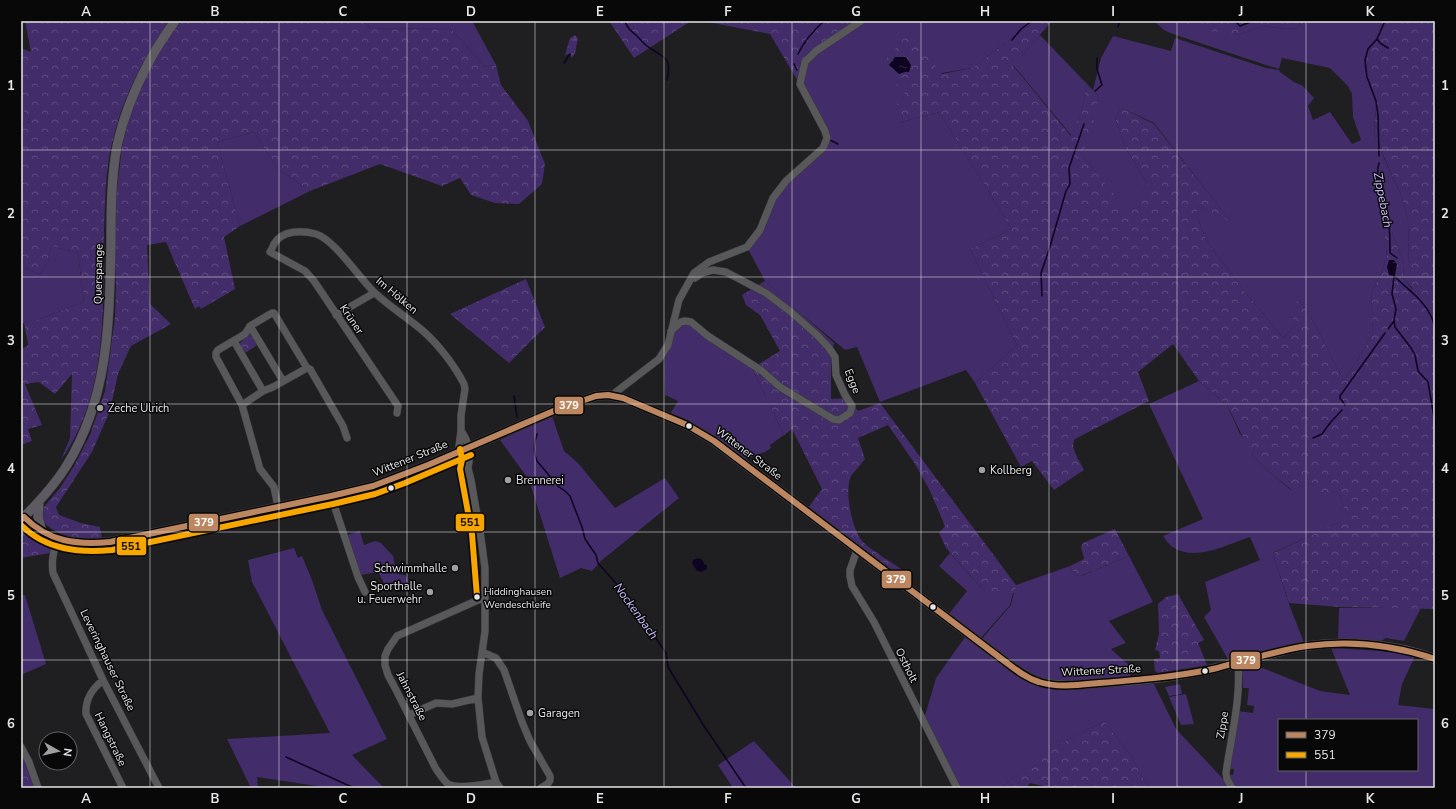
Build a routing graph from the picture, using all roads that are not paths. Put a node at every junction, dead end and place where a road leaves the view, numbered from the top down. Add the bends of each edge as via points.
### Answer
1 (175, 21) edge
2 (861, 21) edge
3 (270, 252) joint
4 (682, 292) junction
5 (374, 293) junction
6 (336, 315) junction
7 (250, 326) junction
8 (671, 331) junction
9 (234, 341) junction
10 (307, 368) junction
11 (283, 381) junction
12 (263, 391) junction
13 (613, 396) junction
14 (242, 406) junction
15 (397, 413) dead end
16 (347, 438) dead end
17 (464, 450) junction
18 (331, 496) junction
19 (39, 502) junction
20 (278, 507) junction
21 (22, 516) edge
22 (21, 531) edge
23 (40, 531) junction
24 (58, 539) junction
25 (858, 550) junction
26 (364, 592) dead end
27 (485, 597) junction
28 (482, 652) junction
29 (1435, 660) edge
30 (1238, 662) junction
31 (103, 680) junction
32 (478, 698) junction
33 (409, 715) junction
34 (21, 747) edge
35 (498, 785) edge
36 (38, 788) edge
37 (123, 788) edge
38 (159, 788) edge
39 (541, 788) edge
40 (957, 788) edge
41 (1232, 788) edge

1 - 19 main road, Querspange via 149,61 128,110 117,146 112,186 108,340 96,399 85,432 68,465
2 - 4 street via 816,51 805,62 800,84 825,131 827,138 823,148 786,181 773,198 760,230 748,247 709,262 694,273
3 - 5 street, Im Hölken via 275,242 293,232 316,234 328,240
3 - 6 street, Krüner via 305,271
4 - 8 street
4 - 8 street, Egge via 694,278 717,269 766,293 791,312 829,348 835,358 836,375 852,406 850,413 839,420 833,419 780,387 762,371 713,340 691,322 681,322
5 - 6 street
5 - 17 street, Im Hölken via 427,335 443,352 462,380 465,389 461,415 462,431 465,436
6 - 15 street, Krüner via 398,406
7 - 9 street via 245,334
7 - 10 street via 274,313
7 - 11 street
8 - 13 street via 668,345 659,359
9 - 12 street
9 - 14 street via 218,350 216,357
10 - 11 street
10 - 16 street via 310,369 343,426
11 - 12 street
12 - 14 street
13 - 17 main road, Wittener Straße via 596,396 582,400
13 - 25 main road, Wittener Straße via 687,425 714,441
14 - 20 street via 260,469 274,487
17 - 18 main road, Wittener Straße via 387,482
17 - 27 street, Im Hölken via 470,460 468,468 485,568
18 - 20 main road, Wittener Straße
18 - 26 street
19 - 21 main road, Querspange
19 - 23 main road
20 - 24 main road, Wittener Straße via 110,542 81,543
21 - 23 main road, Wittener Straße
22 - 23 main road
23 - 24 main road, Wittener Straße
24 - 31 street, Leveringhauser Straße via 52,557 53,573
25 - 30 main road, Wittener Straße via 1003,660 1028,677 1048,684 1126,682 1197,672
25 - 40 street, Ostholt via 850,570 852,586 874,622
27 - 28 street, Im Hölken
27 - 33 street, Jahnstraße via 397,636 388,649 385,656 388,675
28 - 32 street, Im Hölken
28 - 39 street via 496,658 504,670 530,742 550,776 549,783
29 - 30 main road, Wittener Straße via 1395,648 1333,644 1307,646
30 - 41 street, Zippe via 1239,684 1226,773
31 - 37 street, Hangstraße via 90,693 85,707 86,714
31 - 38 street, Leveringhauser Straße
32 - 33 street via 452,704 436,703
32 - 35 street, Im Hölken via 482,737
33 - 35 street, Jahnstraße via 436,769 448,784 456,787
34 - 36 street

